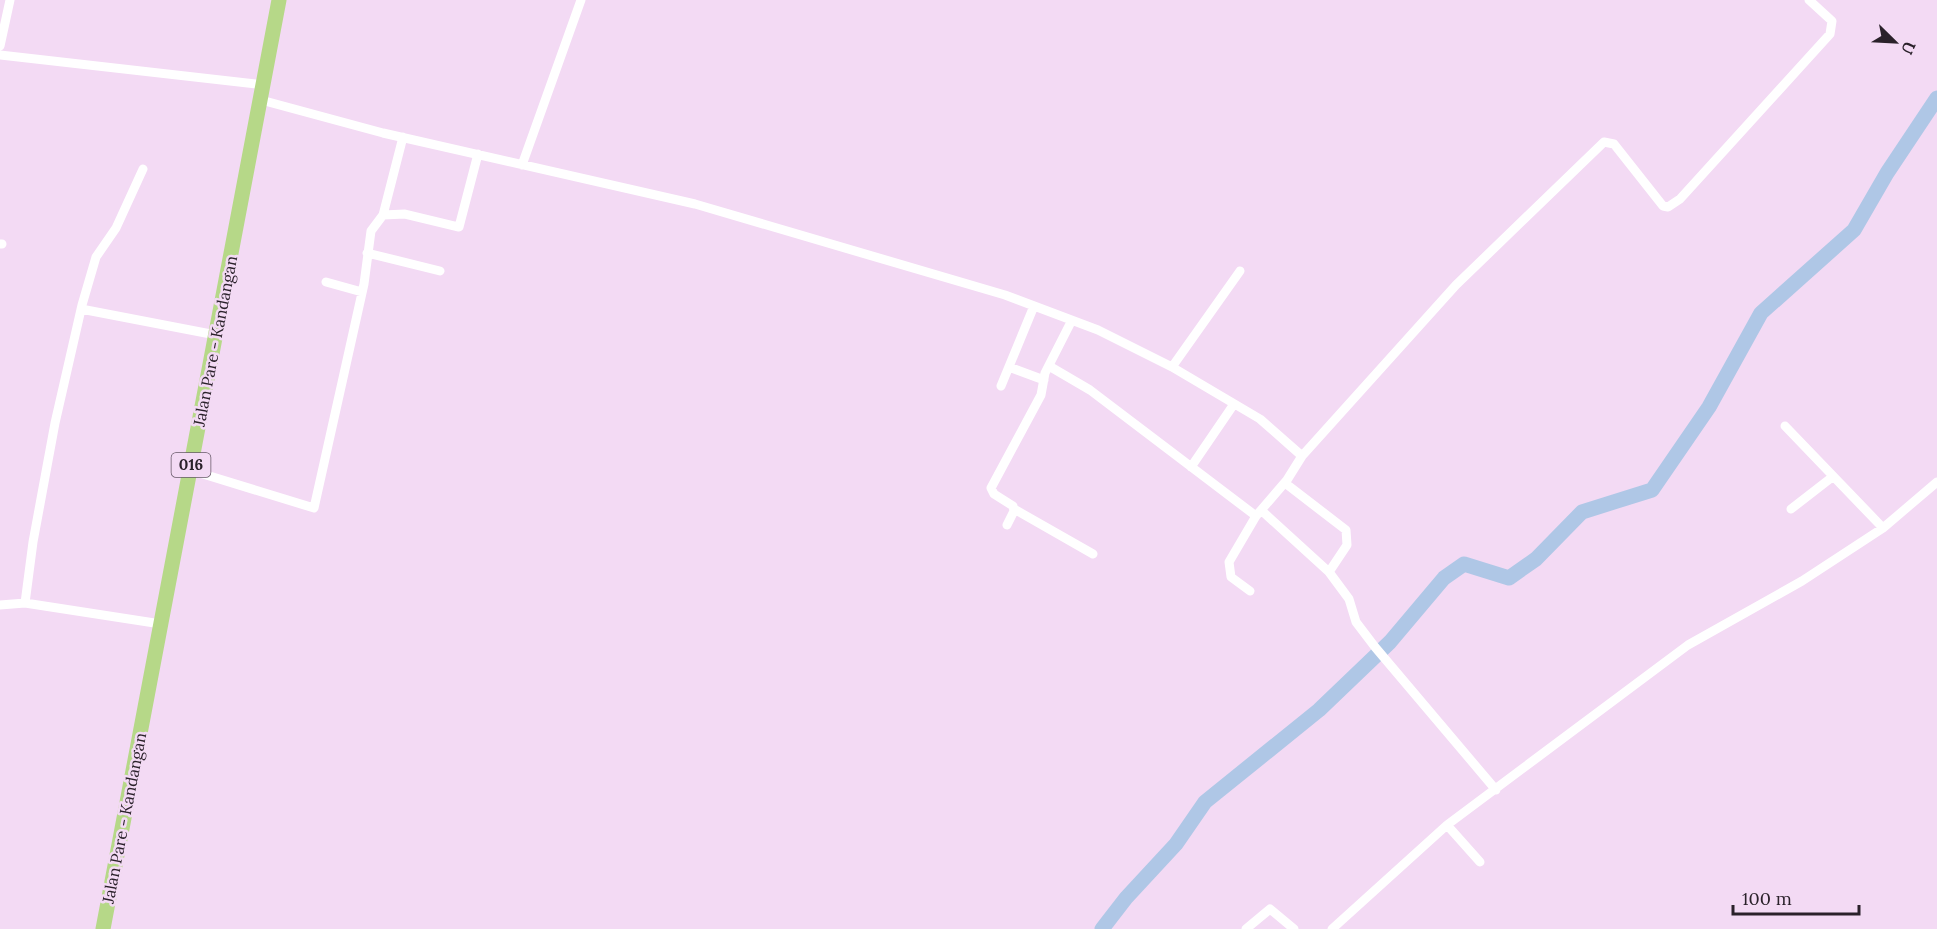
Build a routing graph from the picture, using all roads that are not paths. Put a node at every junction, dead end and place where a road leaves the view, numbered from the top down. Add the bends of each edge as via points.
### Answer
1 (10, 0) edge
2 (279, 0) edge
3 (581, 0) edge
4 (1809, 0) edge
5 (0, 46) edge
6 (0, 55) edge
7 (262, 93) junction
8 (404, 137) junction
9 (478, 154) junction
10 (522, 165) junction
11 (143, 169) dead end
12 (383, 215) junction
13 (367, 253) junction
14 (440, 271) dead end
15 (1240, 271) dead end
16 (326, 282) dead end
17 (362, 292) junction
18 (1034, 306) junction
19 (81, 309) junction
20 (1072, 320) junction
21 (216, 335) junction
22 (1048, 366) junction
23 (1009, 367) junction
24 (1172, 367) junction
25 (1044, 380) junction
26 (1000, 386) dead end
27 (1234, 404) junction
28 (1785, 426) dead end
29 (1302, 456) junction
30 (1191, 467) junction
31 (190, 470) junction
32 (1832, 478) junction
33 (1937, 482) edge
34 (1285, 483) junction
35 (1014, 509) junction
36 (1791, 509) dead end
37 (1259, 514) junction
38 (1007, 525) dead end
39 (1882, 528) junction
40 (1093, 554) dead end
41 (1329, 572) junction
42 (1250, 591) dead end
43 (25, 603) junction
44 (0, 605) edge
45 (161, 624) junction
46 (1496, 790) junction
47 (1447, 825) junction
48 (1479, 862) dead end
49 (103, 929) edge
50 (1246, 929) edge
51 (1294, 929) edge
52 (1332, 929) edge

1 - 5 street
2 - 7 main road, Jalan Pare - Kandangan / 016
3 - 10 street
4 - 29 street via 1832,21 1830,34 1676,203 1668,207 1662,204 1614,144 1604,142 1456,285
6 - 7 street
7 - 8 street
7 - 21 main road, Jalan Pare - Kandangan / 016
8 - 9 street
8 - 12 street
9 - 10 street
9 - 12 street via 459,227 405,214
10 - 18 street via 695,204
11 - 19 street via 116,228 96,257
12 - 13 street via 370,231
13 - 14 street
13 - 17 street
15 - 24 street
16 - 17 street
17 - 31 street via 314,508
18 - 20 street
18 - 23 street
19 - 21 street
19 - 43 street via 53,434
20 - 22 street
20 - 24 street
21 - 31 main road, Jalan Pare - Kandangan / 016
22 - 25 street
22 - 30 street via 1090,390
23 - 25 street
23 - 26 street
24 - 27 street
25 - 35 street via 1041,395 991,488 992,493
27 - 29 street via 1260,419
27 - 30 street
28 - 32 street
29 - 34 street
30 - 37 street
31 - 45 main road, Jalan Pare - Kandangan / 016
32 - 36 street
32 - 39 street
33 - 39 street
34 - 37 street
34 - 41 street via 1346,530 1347,545
35 - 38 street
35 - 40 street
37 - 41 street
37 - 42 street via 1229,562 1231,577
39 - 46 street via 1802,581 1688,645
41 - 46 street via 1349,599 1356,622 1375,647
43 - 44 street
43 - 45 street
45 - 49 main road, Jalan Pare - Kandangan / 016
46 - 47 street
47 - 48 street
47 - 52 street
50 - 51 street via 1270,909

